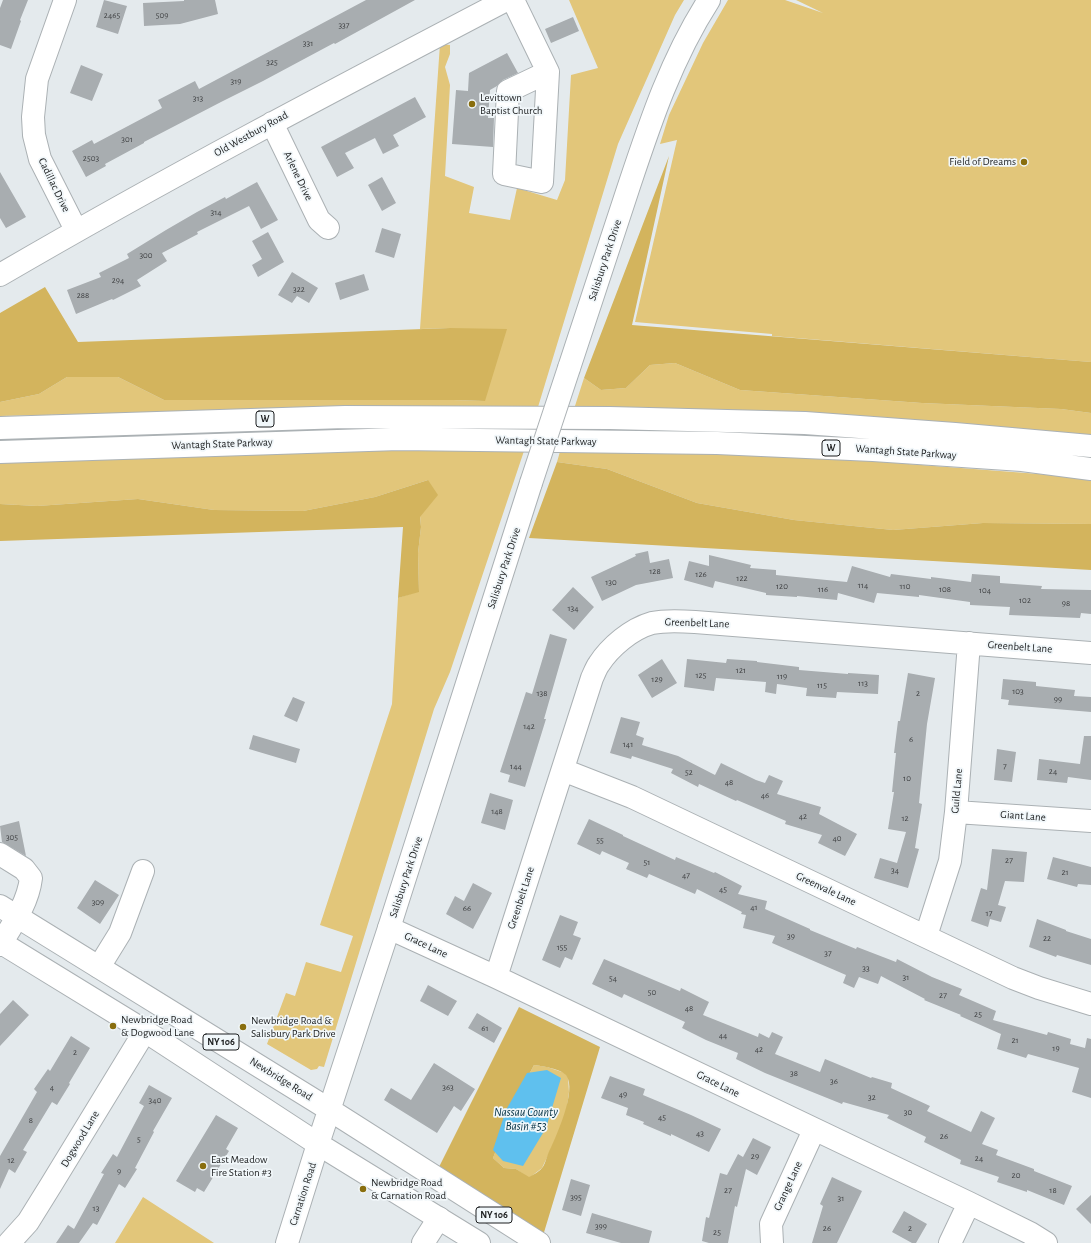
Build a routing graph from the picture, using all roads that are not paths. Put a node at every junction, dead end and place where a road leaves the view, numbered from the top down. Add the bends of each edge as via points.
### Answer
1 (65, 0) edge
2 (506, 0) edge
3 (513, 0) edge
4 (709, 0) edge
5 (548, 72) dead end
6 (272, 122) junction
7 (328, 228) dead end
8 (76, 230) junction
9 (0, 275) edge
10 (0, 428) edge
11 (1091, 446) edge
12 (0, 452) edge
13 (1091, 469) edge
14 (969, 643) junction
15 (1091, 653) edge
16 (563, 770) junction
17 (956, 812) junction
18 (1091, 821) edge
19 (0, 854) edge
20 (143, 871) dead end
21 (9, 911) edge
22 (389, 928) junction
23 (926, 936) junction
24 (0, 943) edge
25 (99, 967) junction
26 (496, 977) junction
27 (1091, 1004) edge
28 (145, 1031) junction
29 (330, 1110) junction
30 (814, 1130) junction
31 (318, 1144) junction
32 (969, 1203) junction
33 (439, 1218) junction
34 (9, 1243) edge
35 (287, 1243) edge
36 (423, 1243) edge
37 (479, 1243) edge
38 (539, 1243) edge
39 (772, 1243) edge
40 (950, 1243) edge
41 (1046, 1243) edge

1 - 8 main road, Cadillac Drive via 37,79 33,117 40,159
2 - 6 main road, Old Westbury Road
3 - 5 main road
4 - 22 main road, Salisbury Park Drive, bridge via 693,25 672,68 652,117 531,483
6 - 7 main road, Arlene Drive via 319,220
6 - 8 main road, Old Westbury Road
8 - 9 main road, Old Westbury Road
10 - 11 main road, Wantagh State Parkway / W via 345,417 610,418 805,423
12 - 13 main road, Wantagh State Parkway / W via 399,439 717,443 1022,460
14 - 15 main road, Greenbelt Lane
14 - 16 main road, Greenbelt Lane via 695,622 652,623 619,641 599,664 592,678
14 - 17 main road, Guild Lane
16 - 23 main road, Greenvale Lane via 632,797
16 - 26 main road, Greenbelt Lane
17 - 18 main road, Giant Lane
17 - 23 main road, Guild Lane via 950,861
19 - 21 main road via 24,869 31,878 30,889
20 - 25 main road via 120,933
21 - 24 main road
21 - 25 main road, Newbridge Road / NY 106
22 - 26 main road, Grace Lane
22 - 29 main road, Salisbury Park Drive
23 - 27 main road, Greenvale Lane via 1013,978
24 - 28 main road, NY 106
25 - 29 main road, Newbridge Road / NY 106
26 - 30 main road, Grace Lane
28 - 31 main road, NY 106
28 - 34 main road, Dogwood Lane via 52,1186 28,1222
29 - 31 main road, Salisbury Park Drive
29 - 38 main road, Newbridge Road / NY 106
30 - 32 main road, Grace Lane
30 - 39 main road, Grange Lane via 771,1224
31 - 33 main road, NY 106
31 - 35 main road, Carnation Road
32 - 40 main road
32 - 41 main road, Grace Lane
33 - 36 main road
33 - 37 main road, NY 106

